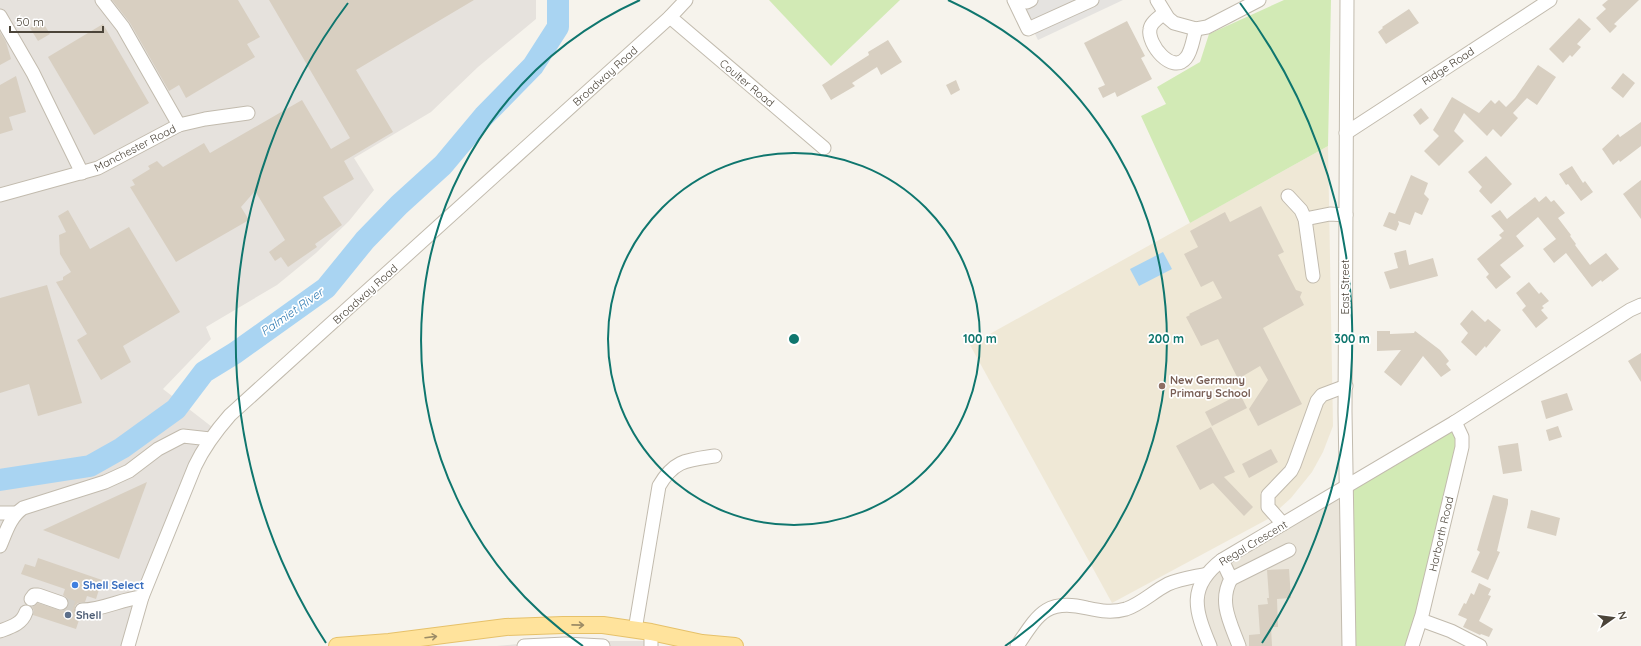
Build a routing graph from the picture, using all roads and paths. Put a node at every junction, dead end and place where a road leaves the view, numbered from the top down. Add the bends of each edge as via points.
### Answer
1 (102, 0) edge
2 (686, 0) edge
3 (1015, 0) edge
4 (1031, 0) edge
5 (1092, 0) edge
6 (1157, 0) edge
7 (1259, 0) edge
8 (1347, 0) edge
9 (1550, 0) edge
10 (1164, 13) junction
11 (0, 16) edge
12 (670, 17) junction
13 (1201, 28) junction
14 (248, 113) dead end
15 (179, 125) junction
16 (1346, 133) junction
17 (824, 148) dead end
18 (82, 174) junction
19 (0, 195) edge
20 (1288, 196) dead end
21 (1346, 215) junction
22 (1305, 219) junction
23 (1313, 276) dead end
24 (1641, 305) edge
25 (1346, 386) junction
26 (1455, 422) junction
27 (210, 439) junction
28 (715, 456) dead end
29 (1346, 487) junction
30 (0, 513) edge
31 (16, 513) junction
32 (1283, 524) junction
33 (0, 546) edge
34 (1289, 550) dead end
35 (1222, 560) junction
36 (1207, 574) junction
37 (1231, 579) junction
38 (142, 597) junction
39 (31, 599) dead end
40 (61, 603) tunnel mouth
41 (82, 610) tunnel mouth
42 (26, 612) dead end
43 (1421, 620) junction
44 (0, 630) edge
45 (635, 630) junction
46 (651, 639) edge
47 (128, 646) edge
48 (336, 646) edge
49 (524, 646) edge
50 (603, 646) edge
51 (735, 646) edge
52 (1018, 646) edge
53 (1210, 646) edge
54 (1239, 646) edge
55 (1349, 646) edge
56 (1412, 646) edge
57 (1480, 646) edge

1 - 15 street via 123,27
2 - 12 street, Broadway Road
3 - 4 street
3 - 5 street via 1028,29
6 - 10 street
7 - 13 street
8 - 16 street, East Street
9 - 16 street, Ridge Road
10 - 13 street via 1174,23
10 - 13 street via 1150,29 1156,50 1169,61 1179,62 1186,58
11 - 18 street via 33,73
12 - 17 street, Coulter Road
12 - 27 street, Broadway Road via 230,415
14 - 15 street, Manchester Road
15 - 18 street, Manchester Road
16 - 21 street, East Street
18 - 19 street, Manchester Road
20 - 22 street via 1301,210
21 - 22 street via 1330,214
21 - 25 street, East Street
22 - 23 street
24 - 26 street
25 - 29 street, East Street
25 - 32 street via 1322,394 1317,401 1291,471 1268,495 1268,507
26 - 29 street
26 - 43 street, Harborth Road via 1462,437 1462,447
27 - 31 street via 183,436 158,449 129,471 105,482 23,508
27 - 38 street, Broadway Road via 195,466
28 - 45 street via 677,464 659,486
29 - 32 street, Regal Crescent
29 - 55 street, East Street
30 - 31 street
31 - 33 street
32 - 35 street, Regal Crescent
34 - 37 street
35 - 36 street, Regal Crescent
35 - 37 street
36 - 52 street via 1168,585 1128,608 1116,611 1103,612 1071,604 1053,606 1033,622
36 - 53 street, Regal Crescent via 1200,584 1197,603 1199,620
37 - 54 street via 1225,594 1225,604
38 - 41 street via 129,598 94,610
38 - 47 street, Broadway Road
39 - 40 street via 38,595
42 - 44 street via 25,618 20,622
43 - 56 street, Harborth Road
43 - 57 street via 1451,631
45 - 46 main road
48 -> 45 main road via 539,625 603,626
46 - 51 main road
49 - 50 street

